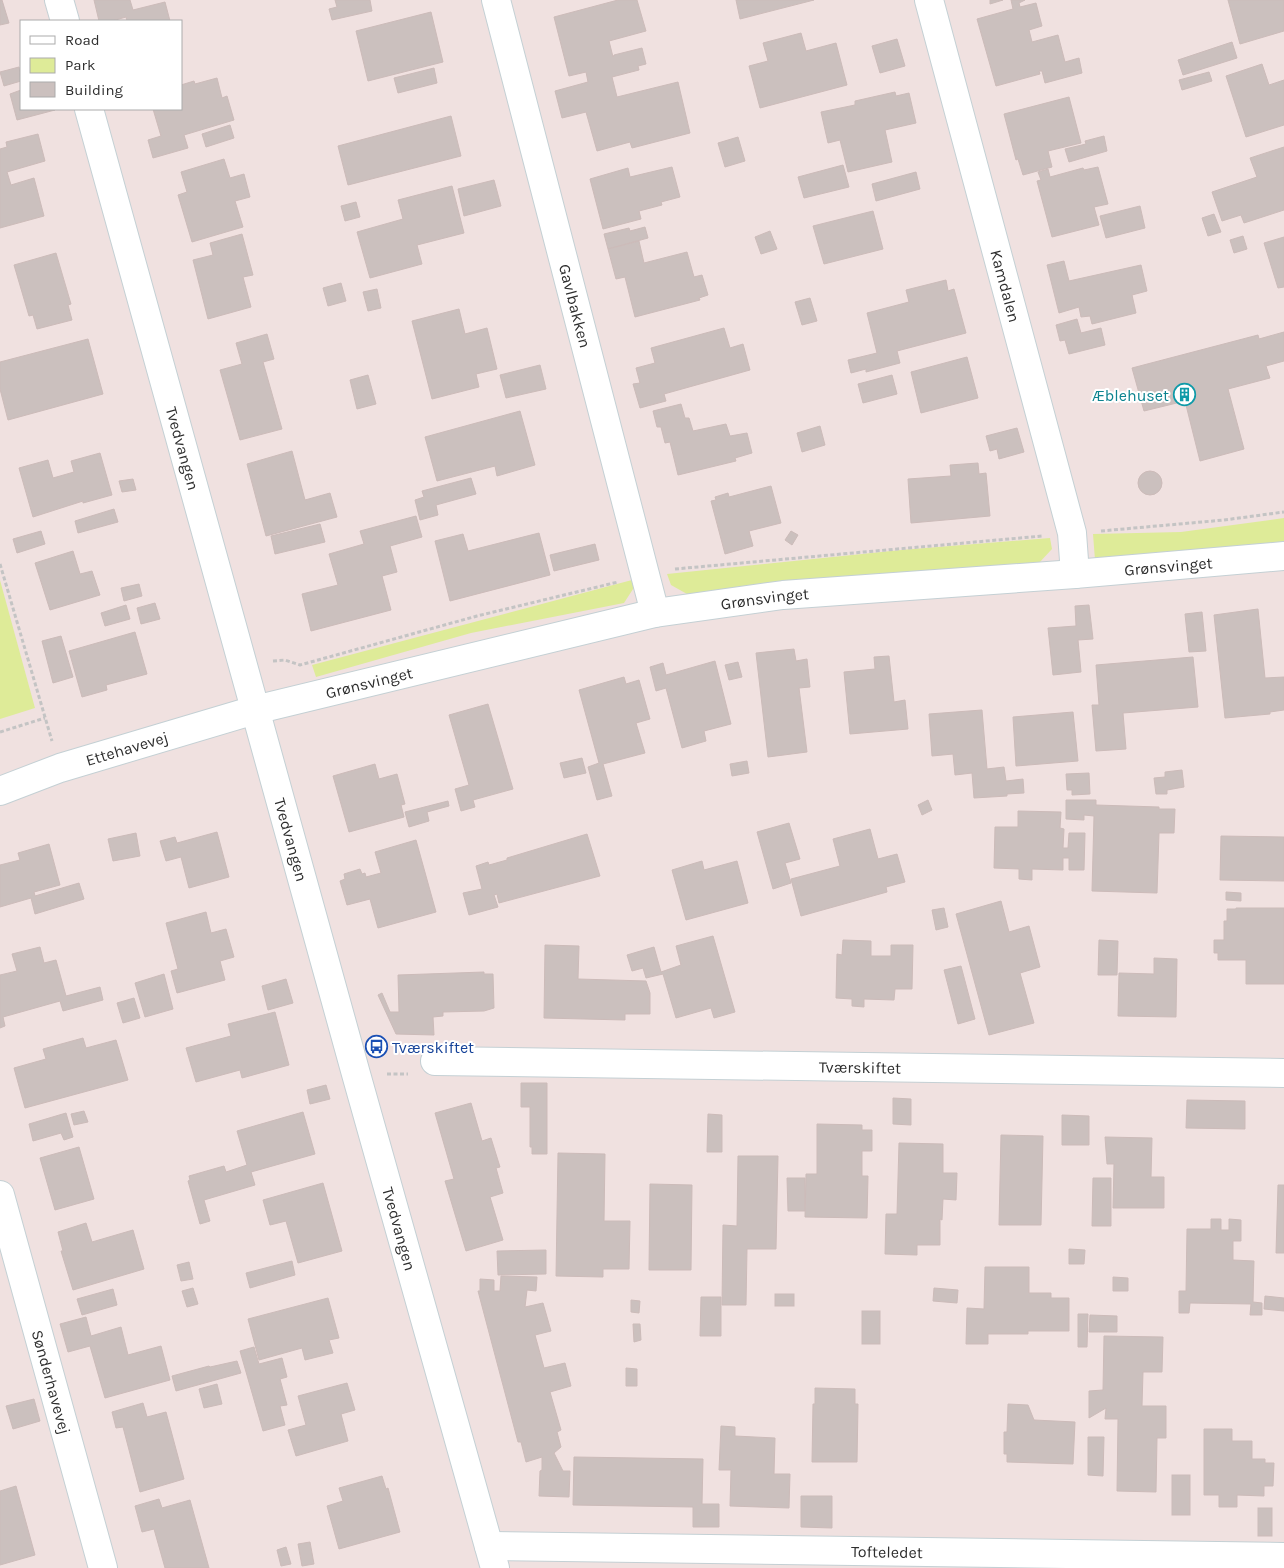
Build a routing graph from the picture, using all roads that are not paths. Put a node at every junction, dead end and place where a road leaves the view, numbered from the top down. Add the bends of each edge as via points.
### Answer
1 (59, 0) edge
2 (496, 0) edge
3 (930, 0) edge
4 (65, 20) edge
5 (89, 110) edge
6 (1284, 556) edge
7 (1075, 574) junction
8 (656, 613) junction
9 (255, 710) junction
10 (0, 791) edge
11 (435, 1061) road end
12 (1284, 1073) edge
13 (0, 1195) edge
14 (492, 1557) edge
15 (1284, 1557) edge
16 (103, 1568) edge

1 - 4 street
2 - 8 street, Gavlbakken
3 - 7 street, Kamdalen via 1072,533
5 - 9 street, Tvedvangen
6 - 7 street, Grønsvinget
7 - 8 street, Grønsvinget via 783,595
8 - 9 street, Grønsvinget
9 - 10 street, Ettehavevej via 60,768
9 - 14 street, Tvedvangen
11 - 12 street, Tværskiftet
13 - 16 street, Sønderhavevej
14 - 15 street, Tofteledet

